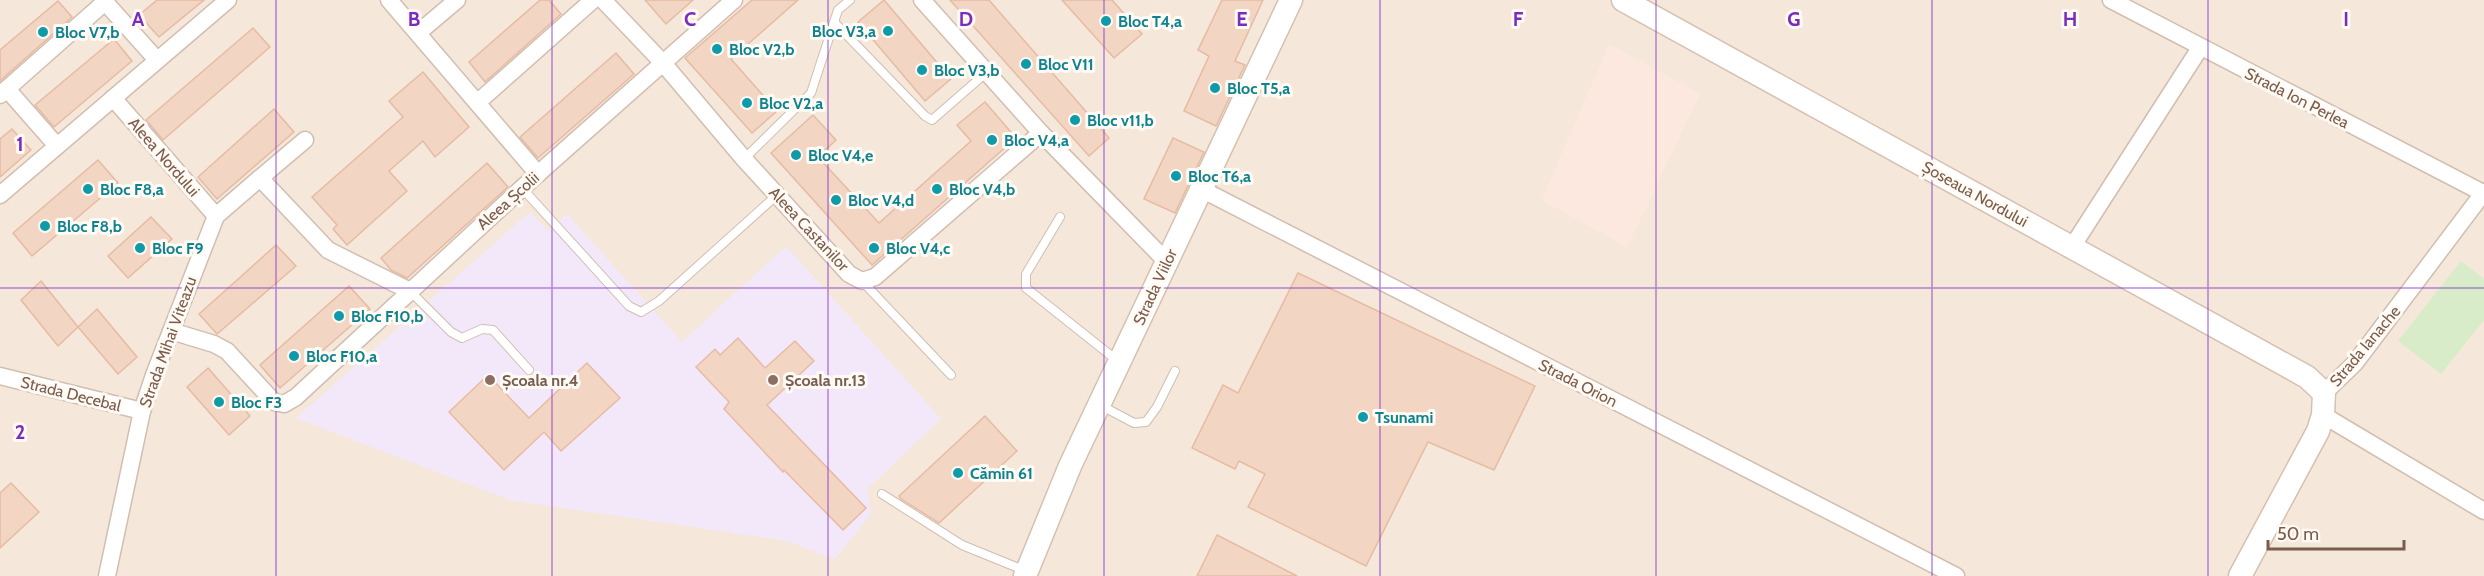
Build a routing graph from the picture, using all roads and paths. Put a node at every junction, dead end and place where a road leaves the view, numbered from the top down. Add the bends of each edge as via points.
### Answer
1 (228, 0) edge
2 (389, 0) edge
3 (457, 0) edge
4 (593, 0) edge
5 (603, 0) edge
6 (734, 0) edge
7 (850, 0) edge
8 (922, 0) edge
9 (1291, 0) edge
10 (2111, 0) edge
11 (107, 1) edge
12 (1628, 1) edge
13 (834, 22) junction
14 (418, 33) junction
15 (2200, 48) junction
16 (157, 60) junction
17 (663, 63) junction
18 (987, 72) junction
19 (3, 92) edge
20 (113, 98) junction
21 (478, 102) junction
22 (1041, 132) junction
23 (305, 140) dead end
24 (57, 146) junction
25 (744, 159) junction
26 (538, 174) junction
27 (260, 178) junction
28 (522, 188) junction
29 (1201, 189) junction
30 (2484, 193) edge
31 (0, 195) edge
32 (777, 195) junction
33 (216, 216) junction
34 (1060, 217) dead end
35 (2072, 247) junction
36 (1166, 261) junction
37 (862, 280) junction
38 (410, 291) junction
39 (171, 331) junction
40 (1119, 362) junction
41 (529, 370) dead end
42 (1174, 371) dead end
43 (951, 375) dead end
44 (0, 376) edge
45 (2324, 393) junction
46 (1099, 405) junction
47 (142, 411) junction
48 (2324, 416) junction
49 (882, 494) dead end
50 (2484, 511) edge
51 (1026, 574) edge
52 (107, 576) edge
53 (1956, 576) edge
54 (2240, 576) edge

1 - 16 street
2 - 14 street
3 - 14 street
4 - 21 street
5 - 17 street, Aleea Castanilor
6 - 17 street, Aleea Școlii
7 - 13 lane via 838,10
8 - 18 street
9 - 29 street, Strada Viilor
10 - 15 street, Strada Ion Perlea
11 - 16 street
11 - 19 street
12 - 35 street, Șoseaua Nordului
13 - 18 lane via 932,120
13 - 25 lane via 811,93
14 - 21 street
15 - 30 street, Strada Ion Perlea
15 - 35 street
16 - 20 street
17 - 25 street, Aleea Castanilor
17 - 26 street, Aleea Școlii
18 - 22 street
19 - 24 street
20 - 24 street
20 - 33 street, Aleea Nordului
21 - 26 street
22 - 36 street
22 - 37 street, Aleea Castanilor via 875,277
23 - 27 street
24 - 31 street
25 - 32 street, Aleea Castanilor
26 - 28 street, Aleea Școlii
27 - 33 street
27 - 38 street via 328,250
28 - 32 lane via 629,306 641,312
28 - 38 street, Aleea Școlii
29 - 36 street, Strada Viilor
29 - 53 street, Strada Orion
30 - 45 street, Strada Ianache via 2355,363
32 - 37 street, Aleea Castanilor via 849,274
33 - 39 street, Strada Mihai Viteazu
34 - 40 lane via 1026,274 1026,288
35 - 45 street, Șoseaua Nordului via 2307,377
36 - 40 street, Strada Viilor
37 - 43 lane
38 - 39 street, Aleea Școlii via 284,404 274,402 227,351
38 - 41 lane via 462,338 482,329 493,330
39 - 47 street, Strada Mihai Viteazu
40 - 46 street, Strada Viilor
42 - 46 lane via 1158,407 1146,422 1134,423
44 - 47 street, Strada Decebal
45 - 48 street, Strada Ianache
46 - 51 street, Strada Viilor
47 - 52 street, Strada Mihai Viteazu
48 - 50 street
48 - 54 street, Strada Ianache
49 - 51 lane via 962,545

